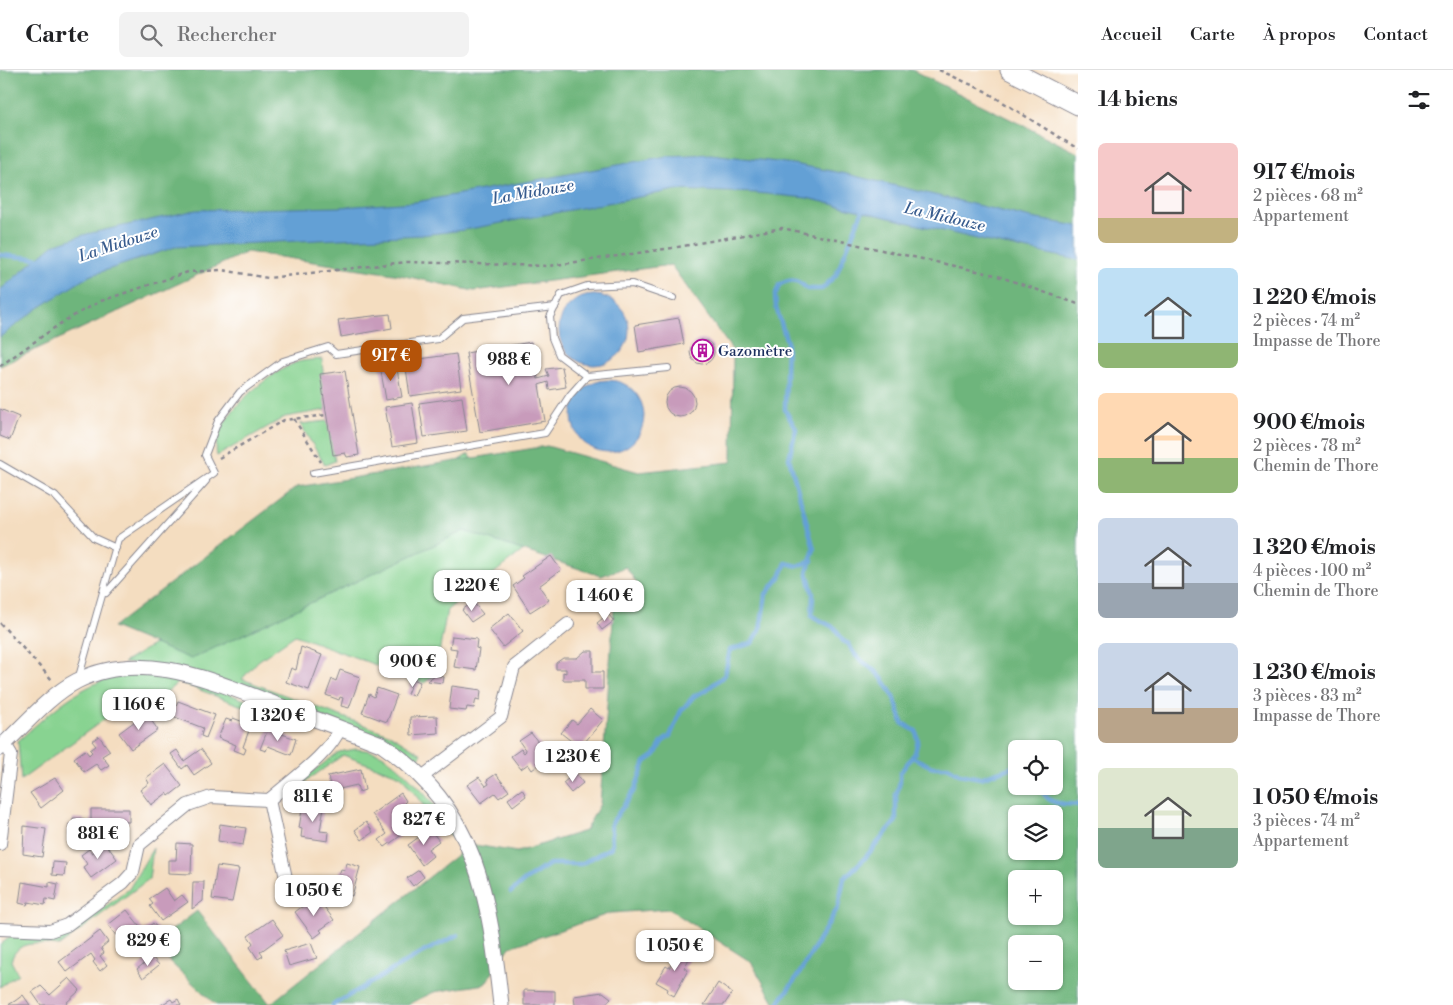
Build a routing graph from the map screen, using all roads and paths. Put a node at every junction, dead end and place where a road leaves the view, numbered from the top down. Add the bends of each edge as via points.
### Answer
1 (939, 70) edge
2 (1010, 70) edge
3 (1078, 105) edge
4 (1078, 149) edge
5 (673, 298) dead end
6 (1078, 304) edge
7 (555, 307) junction
8 (0, 366) edge
9 (668, 368) dead end
10 (587, 376) junction
11 (327, 415) dead end
12 (294, 418) junction
13 (219, 458) dead end
14 (0, 464) edge
15 (323, 467) dead end
16 (214, 473) junction
17 (313, 473) dead end
18 (116, 548) junction
19 (103, 595) junction
20 (0, 623) edge
21 (568, 624) dead end
22 (78, 681) junction
23 (62, 692) junction
24 (340, 728) junction
25 (2, 746) edge
26 (422, 778) junction
27 (269, 800) junction
28 (2, 803) edge
29 (0, 844) edge
30 (286, 878) dead end
31 (0, 929) edge
32 (502, 1005) edge

1 - 4 path via 985,91
2 - 3 main road
5 - 7 lane via 632,284 587,286 561,295
6 - 8 path via 995,275 782,228 549,266 406,262 268,278 222,270 188,272 101,301 64,321
7 - 10 lane via 550,317 552,338 559,354
7 - 16 lane via 462,318 438,339 336,354 328,347 284,361 240,392 218,421 205,455
9 - 10 lane
10 - 17 lane via 545,433
11 - 12 path
12 - 13 path via 284,420
12 - 15 path
14 - 18 lane via 55,496 94,538
16 - 18 lane via 118,539
16 - 19 lane
18 - 19 lane
19 - 22 lane
20 - 23 path
21 - 26 street via 514,667 501,717
22 - 23 street
22 - 24 street via 125,668 178,671
23 - 25 street
24 - 26 street via 381,744
24 - 27 street via 337,737 320,755
25 - 28 street via 10,754
26 - 32 street via 443,802 473,855 484,893
27 - 30 street
27 - 31 street via 211,797 188,805 139,845 133,872 123,884 67,925 50,931
28 - 29 street

